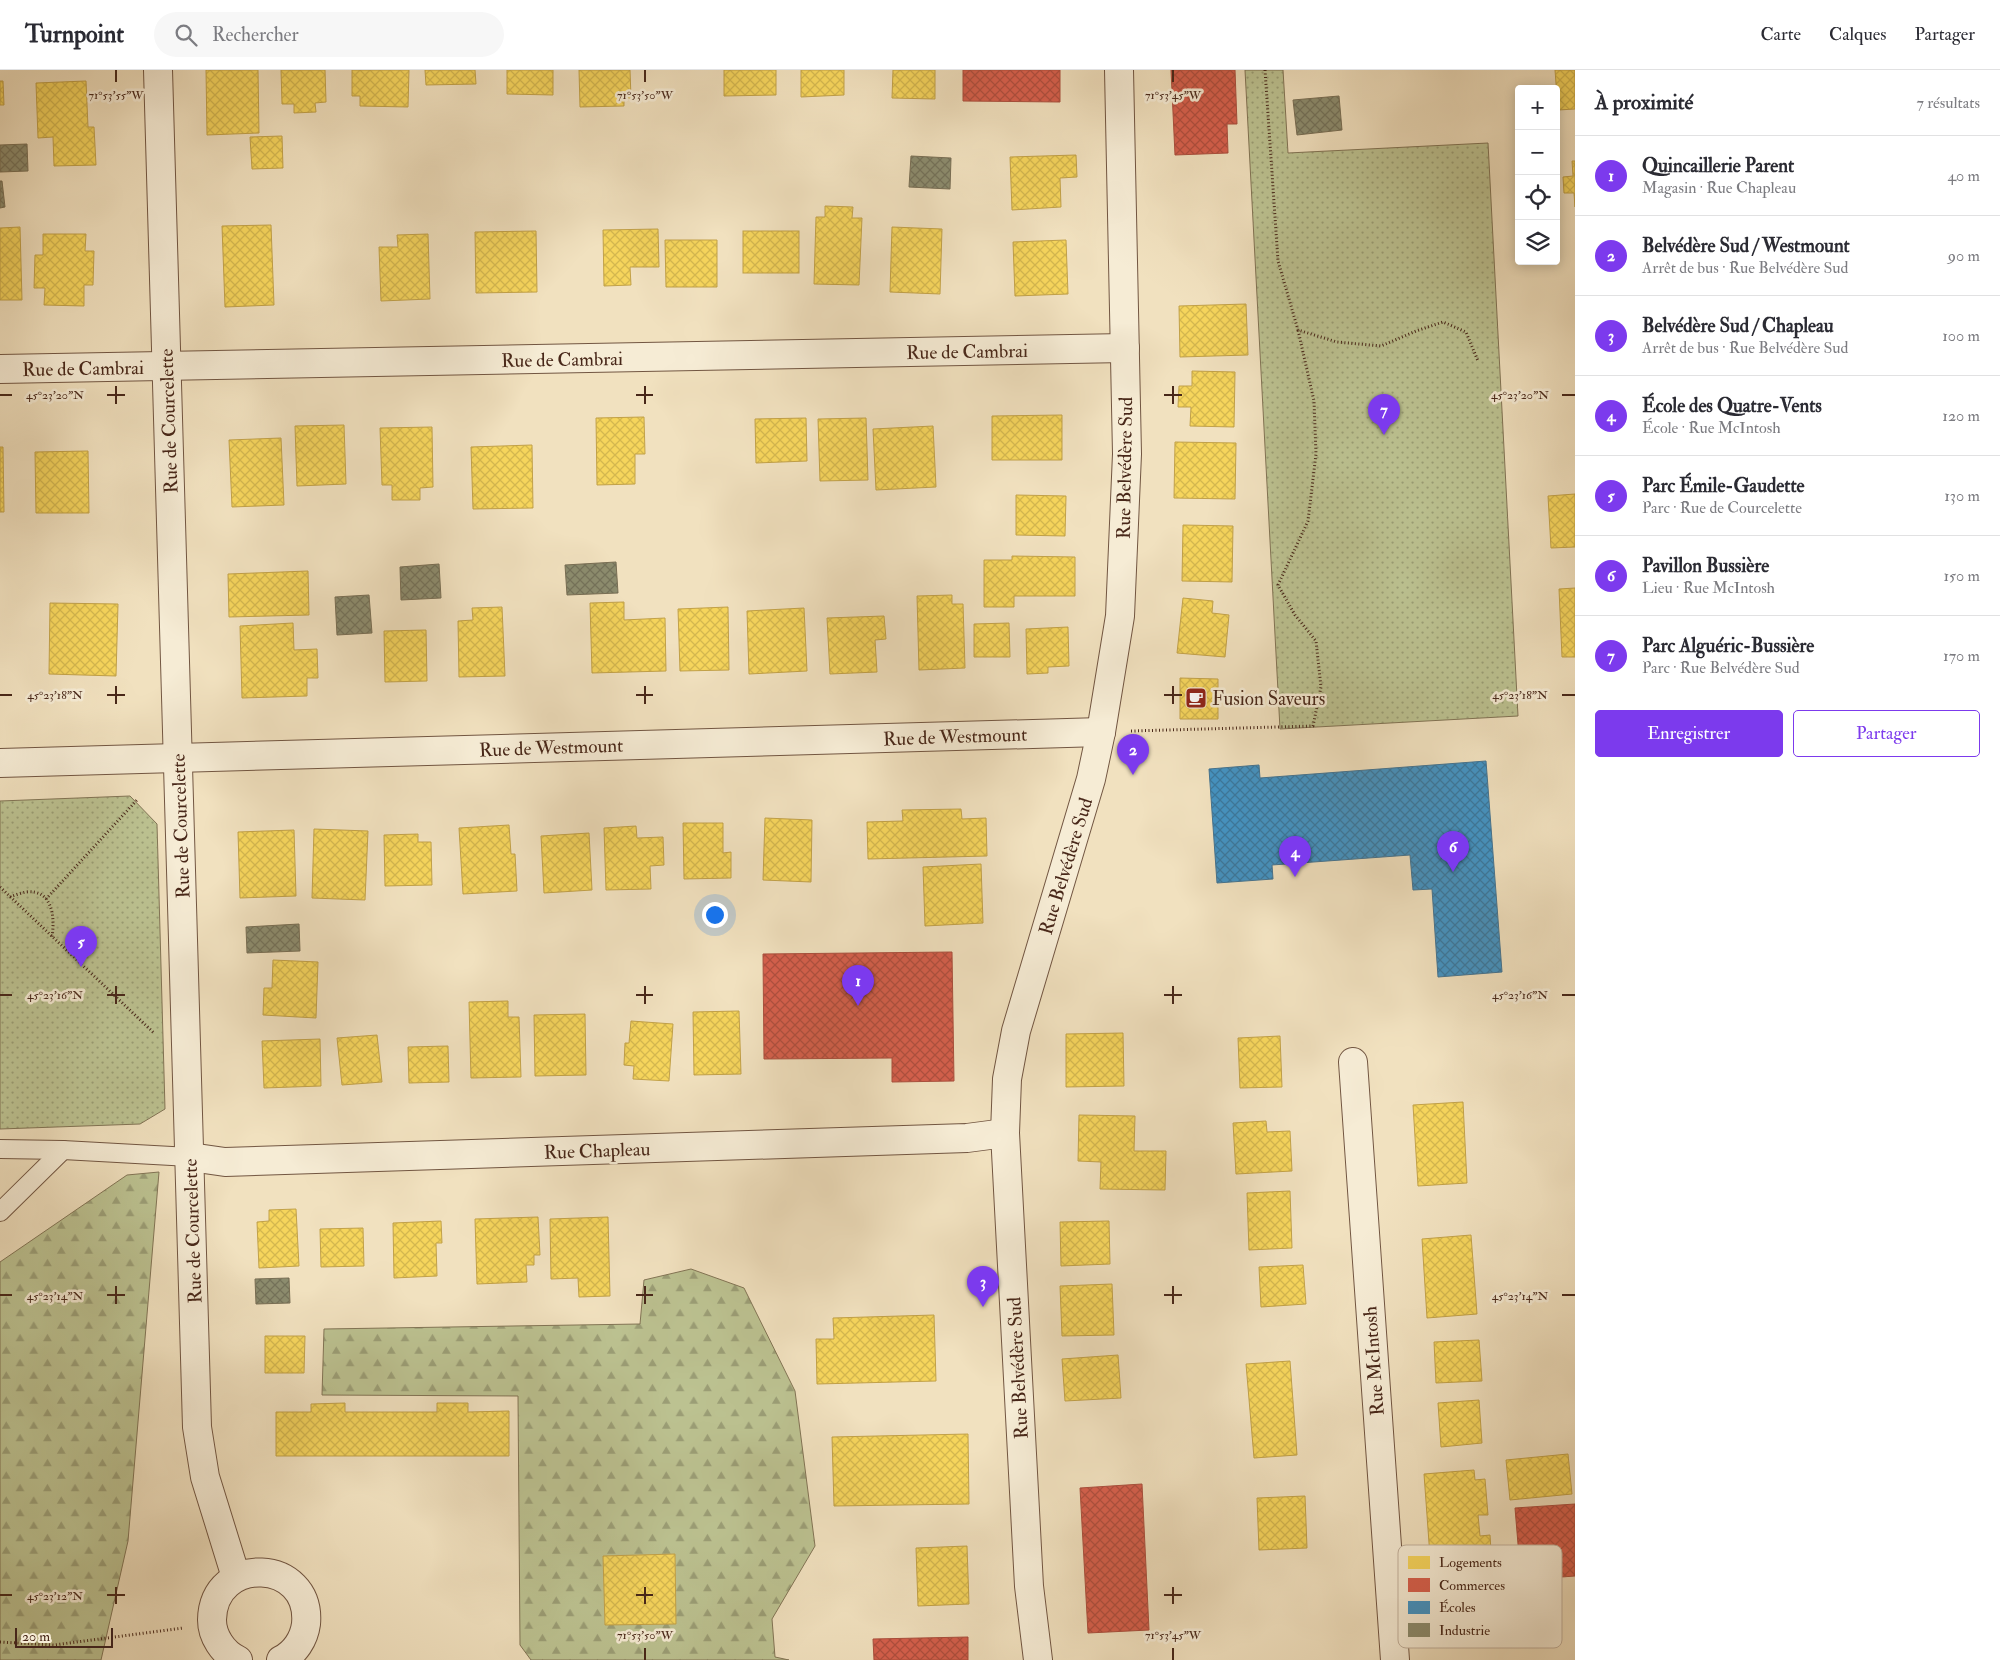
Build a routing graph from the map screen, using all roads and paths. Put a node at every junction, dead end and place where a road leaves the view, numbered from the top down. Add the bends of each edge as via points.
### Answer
1 (158, 70) edge
2 (1119, 70) edge
3 (1265, 70) edge
4 (1298, 330) junction
5 (1125, 348) junction
6 (1478, 361) dead end
7 (166, 366) junction
8 (0, 369) edge
9 (1101, 732) junction
10 (178, 758) junction
11 (0, 763) edge
12 (137, 800) dead end
13 (0, 888) edge
14 (10, 897) junction
15 (46, 899) junction
16 (52, 937) junction
17 (154, 1033) dead end
18 (1352, 1062) dead end
19 (1005, 1133) junction
20 (0, 1149) edge
21 (63, 1150) junction
22 (190, 1157) junction
23 (0, 1212) edge
24 (236, 1577) junction
25 (161, 1632) dead end
26 (0, 1642) edge
27 (238, 1660) edge
28 (281, 1660) edge
29 (1038, 1660) edge
30 (1394, 1660) edge

1 - 7 street, Rue de Courcelette
2 - 5 street, Rue Belvédère Sud
3 - 4 path via 1278,262
4 - 6 path via 1337,342 1382,346 1444,322 1466,332
4 - 9 path via 1314,401 1316,454 1308,521 1278,585 1295,615 1316,641 1321,686 1312,726
5 - 7 street, Rue de Cambrai
5 - 9 street, Rue Belvédère Sud via 1127,454 1120,616
7 - 8 street, Rue de Cambrai
7 - 10 street, Rue de Courcelette
9 - 10 street, Rue de Westmount
9 - 19 street, Rue Belvédère Sud via 1091,779 1016,1031 1007,1079
10 - 11 street, Rue de Westmount
10 - 22 street, Rue de Courcelette
12 - 15 path
13 - 14 path
14 - 15 path via 28,892
14 - 16 path
15 - 16 path via 51,905 54,921
16 - 17 path
18 - 30 street, Rue McIntosh
19 - 22 street, Rue Chapleau via 967,1138 235,1162
19 - 29 street, Rue Belvédère Sud via 1029,1586
20 - 21 lane
21 - 22 lane
21 - 23 lane
22 - 24 street, Rue de Courcelette via 197,1427 205,1477
24 - 27 street via 218,1597 212,1623 223,1648
24 - 28 street via 251,1572 267,1572 282,1577 294,1586 303,1600 307,1615 305,1631 299,1645
25 - 26 path via 54,1645

